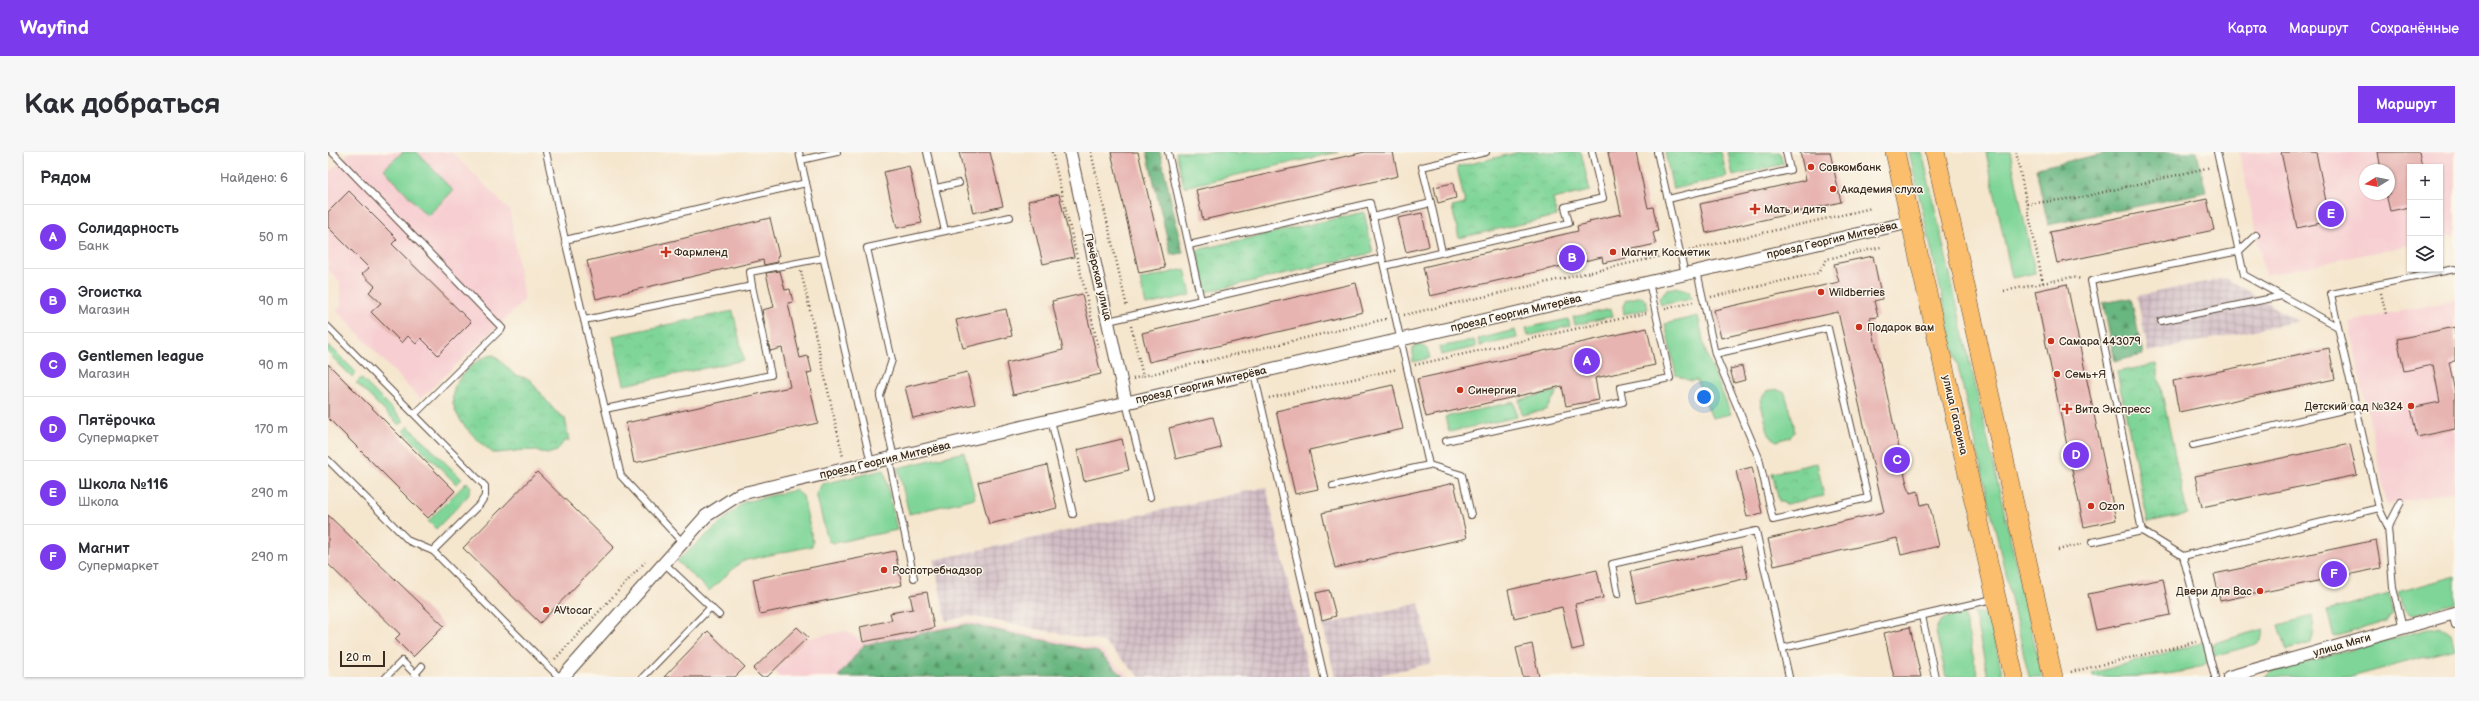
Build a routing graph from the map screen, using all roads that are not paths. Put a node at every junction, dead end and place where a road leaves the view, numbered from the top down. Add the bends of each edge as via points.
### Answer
1 (330, 152) edge
2 (546, 152) edge
3 (799, 152) edge
4 (837, 152) edge
5 (927, 152) edge
6 (1070, 152) edge
7 (1168, 152) edge
8 (1486, 152) edge
9 (1592, 152) edge
10 (1657, 152) edge
11 (1786, 152) edge
12 (1895, 152) edge
13 (1936, 152) edge
14 (2217, 152) edge
15 (801, 160) junction
16 (806, 183) junction
17 (959, 183) dead end
18 (936, 188) junction
19 (1668, 199) junction
20 (1431, 203) junction
21 (1010, 217) dead end
22 (1373, 217) junction
23 (1911, 222) junction
24 (945, 231) junction
25 (2256, 235) dead end
26 (566, 240) junction
27 (1189, 245) junction
28 (2239, 250) junction
29 (1442, 252) junction
30 (823, 258) junction
31 (1382, 258) junction
32 (1384, 266) junction
33 (2455, 269) edge
34 (1691, 273) junction
35 (1649, 282) junction
36 (752, 286) junction
37 (2282, 296) junction
38 (1201, 300) junction
39 (584, 320) junction
40 (2161, 320) dead end
41 (1108, 321) junction
42 (328, 327) edge
43 (2338, 327) junction
44 (1401, 339) junction
45 (1715, 354) junction
46 (1254, 373) junction
47 (1126, 403) junction
48 (2356, 407) junction
49 (605, 409) junction
50 (415, 414) junction
51 (1050, 420) junction
52 (1446, 441) dead end
53 (2193, 445) dead end
54 (891, 458) junction
55 (328, 460) edge
56 (871, 463) junction
57 (1429, 465) junction
58 (1333, 486) dead end
59 (1150, 497) dead end
60 (2401, 502) dead end
61 (2379, 508) junction
62 (1073, 514) dead end
63 (1471, 516) dead end
64 (2388, 527) junction
65 (2142, 531) junction
66 (2092, 542) road end
67 (683, 543) junction
68 (433, 551) junction
69 (2183, 556) junction
70 (664, 563) junction
71 (914, 578) dead end
72 (1618, 594) dead end
73 (1996, 598) junction
74 (711, 607) junction
75 (719, 615) dead end
76 (1922, 616) junction
77 (2454, 617) edge
78 (2403, 628) junction
79 (1783, 648) junction
80 (422, 666) dead end
81 (2252, 674) edge
82 (417, 675) edge
83 (2062, 675) edge
84 (386, 677) edge
85 (559, 677) edge
86 (563, 677) edge
87 (643, 677) edge
88 (1324, 677) edge
89 (1789, 677) edge
90 (1935, 677) edge
91 (2014, 677) edge
92 (2215, 677) edge
93 (2229, 677) edge

1 - 50 lane via 502,328
2 - 26 lane
3 - 15 lane
4 - 15 lane
5 - 18 lane
6 - 41 street, Печёрская улица
7 - 27 lane
8 - 20 lane via 1422,167
9 - 29 lane via 1603,198 1565,207 1569,223
10 - 19 lane
11 - 19 lane via 1790,170
12 - 23 main road, улица Гагарина
13 - 83 main road
14 - 28 lane
15 - 16 lane
16 - 26 lane
16 - 30 lane
17 - 18 lane
18 - 24 lane
19 - 34 lane via 1679,252
20 - 22 lane
20 - 29 lane
21 - 24 lane
22 - 27 lane via 1370,203
22 - 31 lane
23 - 34 street, проезд Георгия Митерёва
23 - 73 main road, улица Гагарина
24 - 54 lane via 867,248 892,360 880,396
25 - 28 lane
26 - 39 lane
27 - 38 lane
28 - 37 lane via 2244,275
28 - 65 lane via 2091,282
29 - 32 lane
30 - 36 lane via 750,272
30 - 56 lane
31 - 32 lane
31 - 38 lane
32 - 44 lane
33 - 43 lane via 2331,294
34 - 35 street, проезд Георгия Митерёва
34 - 45 lane via 1703,299
35 - 44 street, проезд Георгия Митерёва
35 - 52 lane via 1670,378 1620,388 1623,402
36 - 39 lane
36 - 49 lane via 770,375
37 - 40 lane
37 - 43 lane
38 - 41 lane
39 - 49 lane
41 - 47 street, Печёрская улица
42 - 50 lane
43 - 48 lane
44 - 46 street, проезд Георгия Митерёва
44 - 57 lane
45 - 45 lane via 1759,458 1773,520 1868,498 1828,328
46 - 47 street, проезд Георгия Митерёва
46 - 88 lane
47 - 51 street, проезд Георгия Митерёва
47 - 59 lane
48 - 53 lane
48 - 61 lane
49 - 67 lane via 621,476
50 - 68 lane via 485,486 485,496 480,504
51 - 54 street, проезд Георгия Митерёва
51 - 62 lane
54 - 56 street, проезд Георгия Митерёва
54 - 71 lane
55 - 68 lane via 409,541
56 - 67 street, проезд Георгия Митерёва via 740,494 706,516
57 - 58 lane
57 - 63 lane via 1462,475
60 - 64 lane
61 - 64 lane
61 - 69 lane
64 - 78 lane via 2393,588
65 - 66 lane
65 - 69 lane
67 - 70 street, проезд Георгия Митерёва
68 - 85 lane
69 - 92 lane
70 - 74 lane
70 - 86 street, проезд Георгия Митерёва
72 - 79 lane via 1612,564 1756,531
73 - 76 lane
73 - 91 main road, улица Гагарина
74 - 75 lane
74 - 87 lane
76 - 79 lane
76 - 90 lane
77 - 78 street, улица Мяги
78 - 81 street, улица Мяги
79 - 89 lane
80 - 82 lane
81 - 93 street, улица Мяги
82 - 84 lane via 402,661

